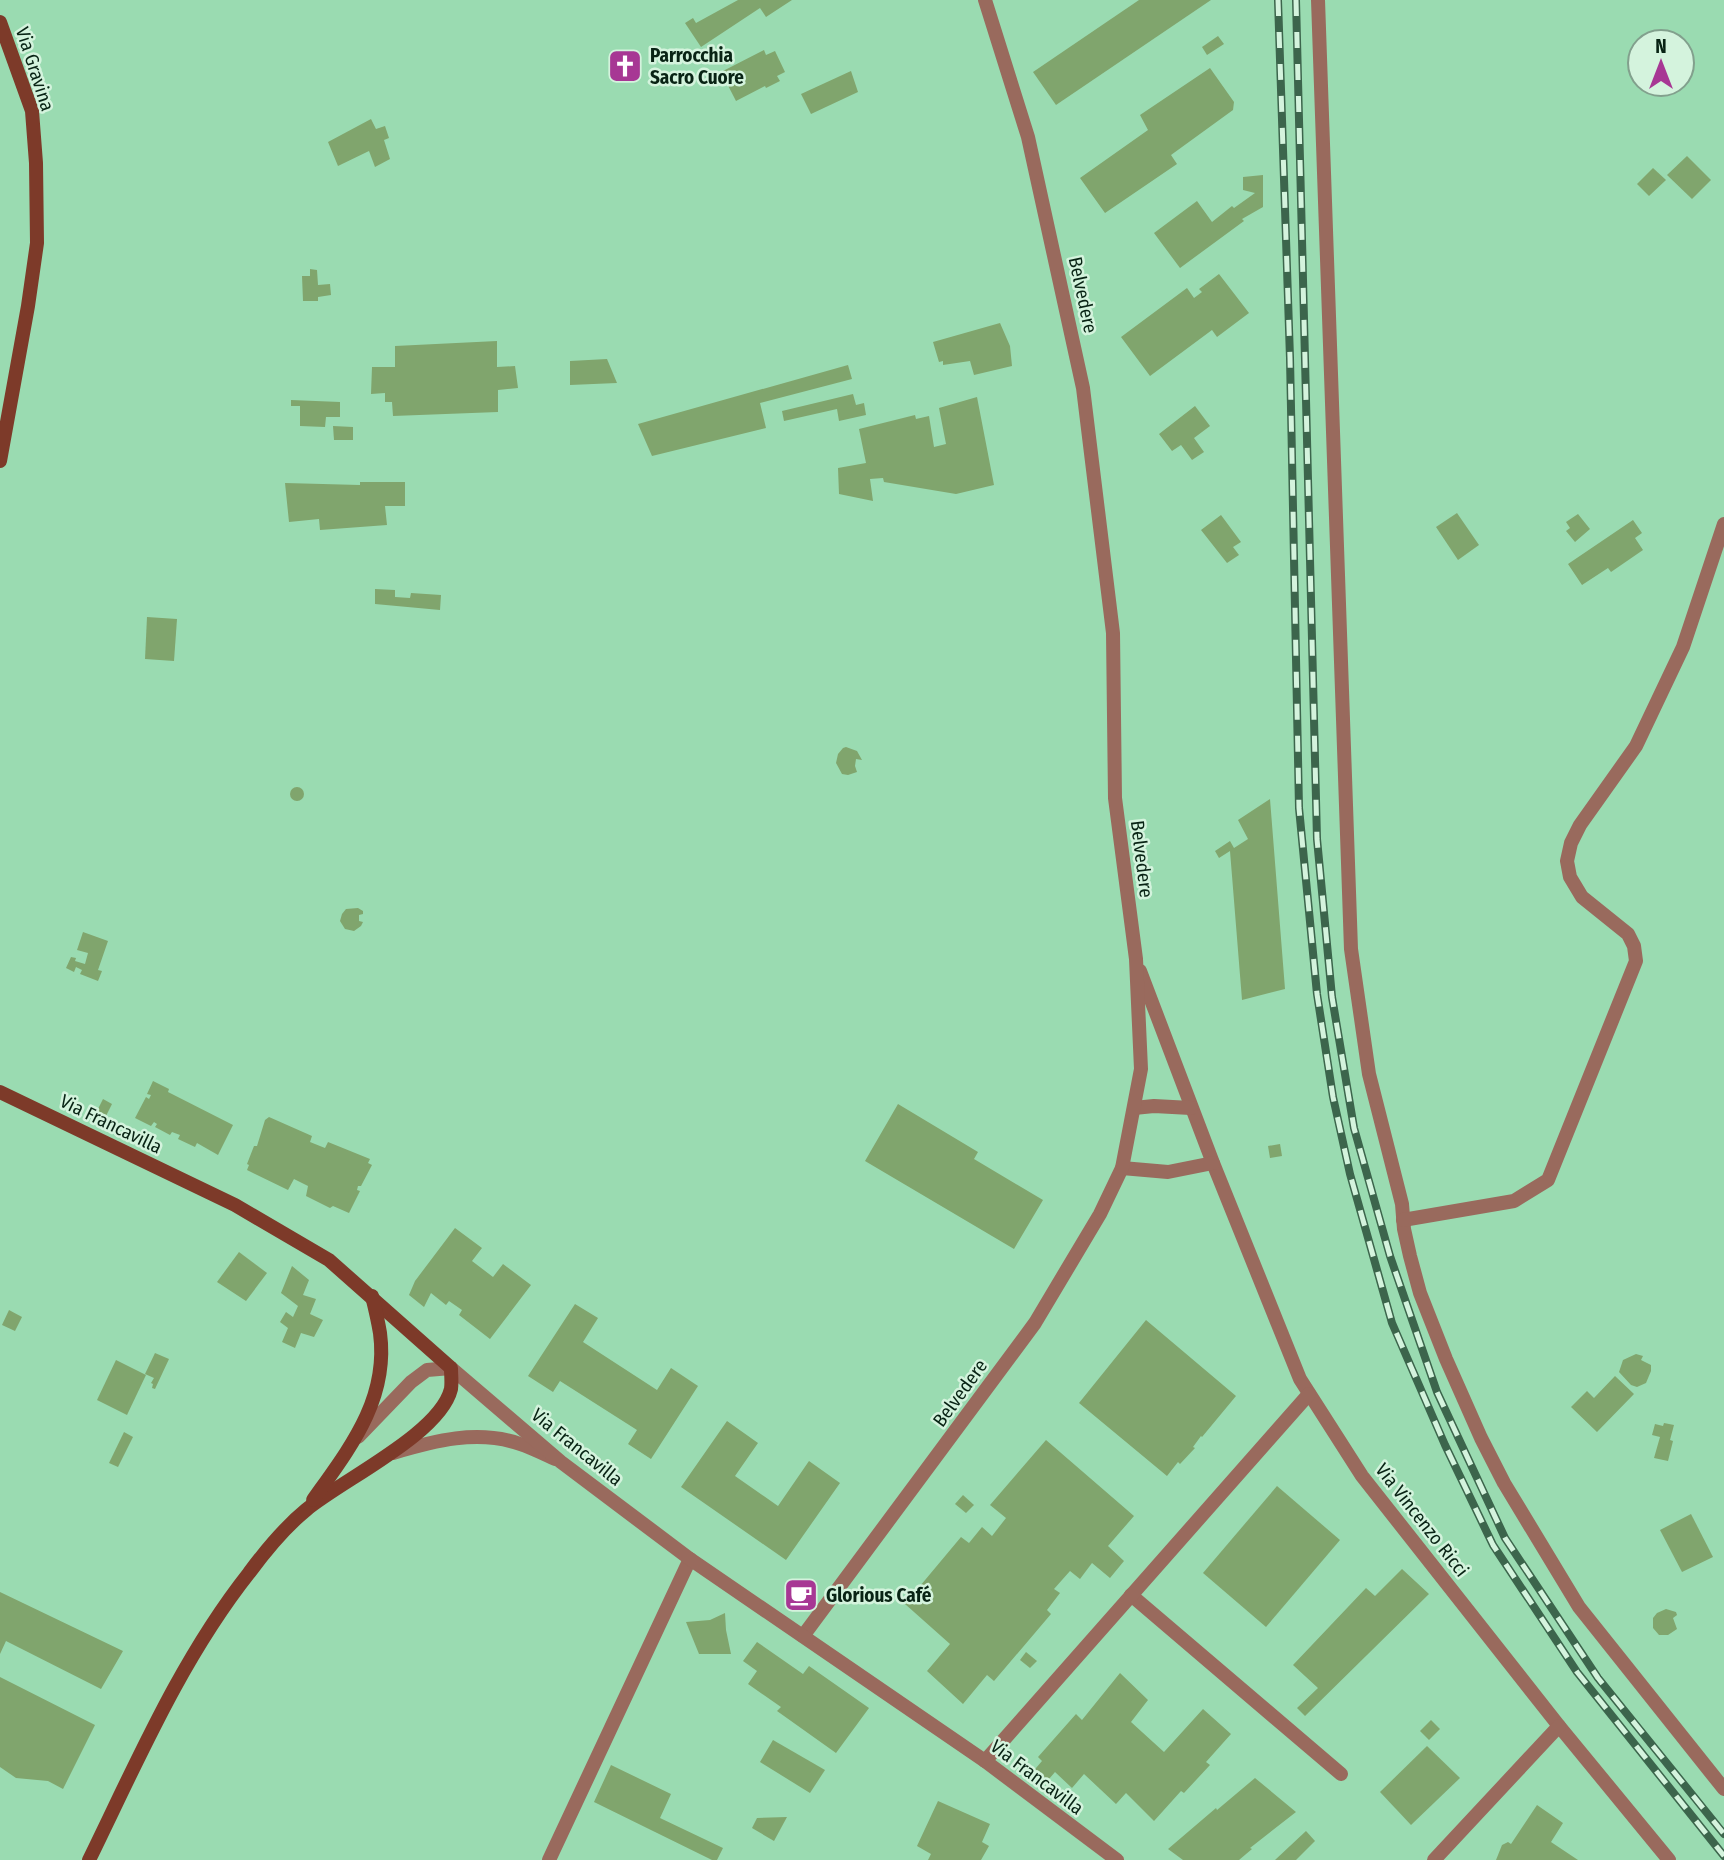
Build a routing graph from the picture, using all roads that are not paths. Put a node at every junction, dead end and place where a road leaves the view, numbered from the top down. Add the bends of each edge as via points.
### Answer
1 (985, 0) edge
2 (1318, 0) edge
3 (0, 22) edge
4 (0, 461) edge
5 (1724, 524) edge
6 (1136, 959) junction
7 (0, 1092) edge
8 (1135, 1108) junction
9 (1191, 1108) junction
10 (1213, 1163) junction
11 (1122, 1168) junction
12 (1404, 1220) junction
13 (372, 1296) junction
14 (451, 1368) junction
15 (1309, 1394) junction
16 (357, 1438) junction
17 (384, 1455) junction
18 (561, 1462) junction
19 (306, 1510) junction
20 (690, 1559) junction
21 (1131, 1595) junction
22 (803, 1636) junction
23 (1559, 1726) junction
24 (985, 1761) junction
25 (1341, 1774) dead end
26 (1724, 1789) edge
27 (89, 1860) edge
28 (549, 1860) edge
29 (1117, 1860) edge
30 (1434, 1860) edge
31 (1669, 1860) edge

1 - 6 street, Belvedere via 1028,136 1083,388 1113,633 1115,798
2 - 12 street via 1351,949 1369,1074
3 - 4 main road, Via Gravina via 32,111 37,243
5 - 12 street via 1683,648 1636,746 1570,843 1570,877 1582,897 1628,934 1636,961 1548,1180 1514,1201
6 - 8 street, Belvedere via 1141,1069
6 - 9 street, Via Vincenzo Ricci
7 - 13 main road, Via Francavilla via 234,1205 329,1260
8 - 9 street
8 - 11 street, Belvedere
9 - 10 street, Via Vincenzo Ricci
10 - 11 street via 1168,1172
10 - 15 street, Via Vincenzo Ricci
11 - 22 street, Belvedere via 1035,1323
12 - 26 street via 1429,1315 1480,1438 1504,1483 1579,1607
13 - 14 main road, Via Francavilla
13 - 16 main road via 381,1370 374,1401
14 - 16 street via 427,1370
14 - 17 main road via 451,1388 443,1406 424,1429
14 - 18 street, Via Francavilla
15 - 21 street
15 - 23 street, Via Vincenzo Ricci via 1362,1476
16 - 19 main road
17 - 18 street via 433,1441 487,1436 520,1443
17 - 19 main road
18 - 20 street, Via Francavilla
19 - 27 main road via 272,1543 226,1601 182,1673
20 - 22 street, Via Francavilla
20 - 28 street
21 - 24 street
21 - 25 street
22 - 24 street, Via Francavilla
23 - 30 street
23 - 31 street, Via Vincenzo Ricci
24 - 29 street, Via Francavilla

